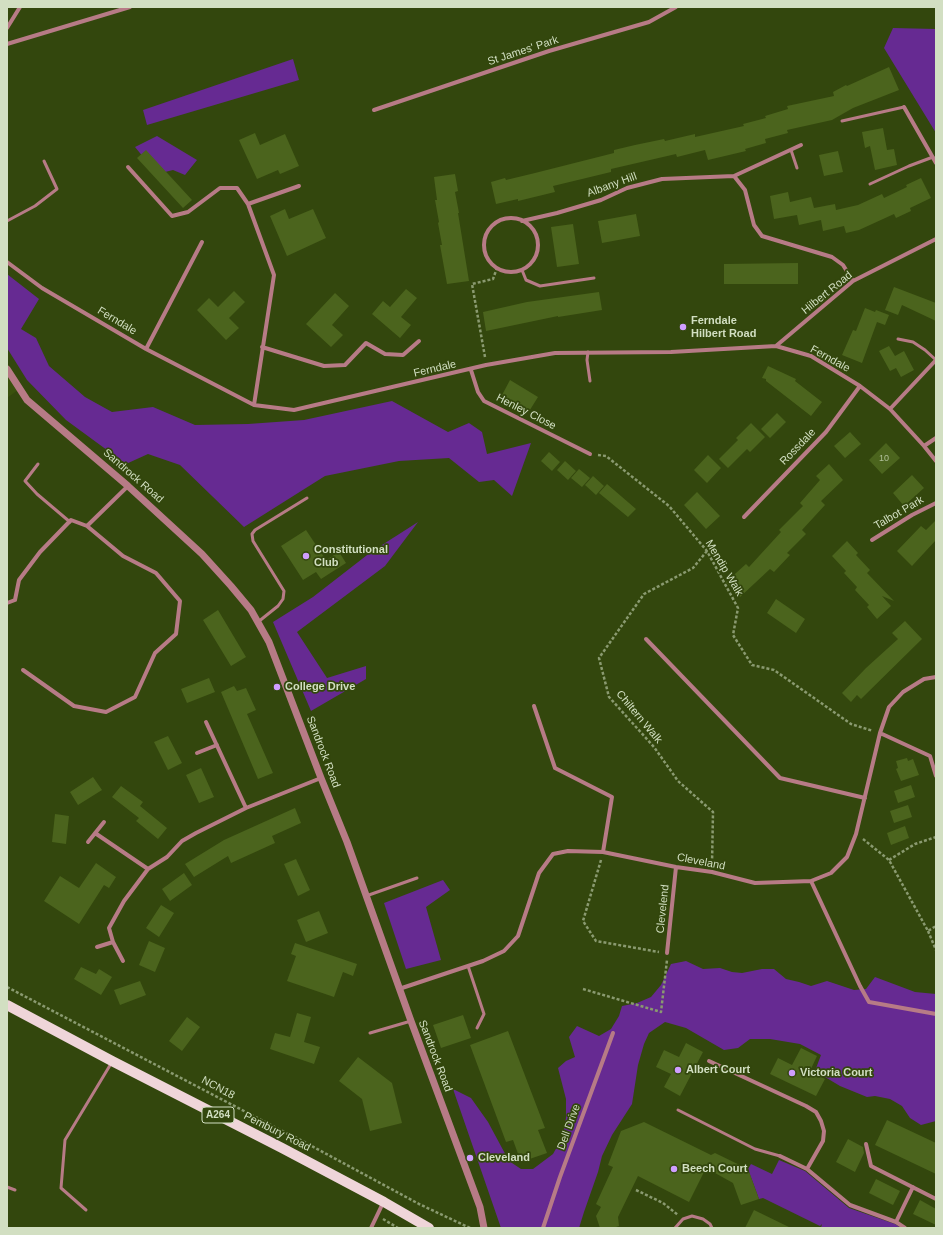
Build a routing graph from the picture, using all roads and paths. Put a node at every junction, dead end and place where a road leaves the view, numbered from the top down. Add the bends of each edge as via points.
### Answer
1 (20, 7) edge
2 (130, 7) edge
3 (676, 7) edge
4 (7, 28) edge
5 (7, 44) edge
6 (904, 107) joint
7 (374, 110) dead end
8 (842, 121) dead end
9 (801, 145) dead end
10 (791, 150) junction
11 (933, 157) junction
12 (44, 161) dead end
13 (936, 163) edge
14 (128, 167) dead end
15 (797, 168) dead end
16 (734, 176) junction
17 (870, 184) dead end
18 (299, 186) dead end
19 (248, 204) junction
20 (7, 221) edge
21 (522, 221) junction
22 (936, 238) edge
23 (202, 242) dead end
24 (7, 262) edge
25 (497, 268) junction
26 (522, 270) junction
27 (594, 278) dead end
28 (853, 281) junction
29 (898, 339) dead end
30 (419, 341) dead end
31 (776, 346) junction
32 (262, 347) junction
33 (146, 349) junction
34 (588, 352) junction
35 (936, 360) edge
36 (486, 365) junction
37 (7, 369) edge
38 (471, 370) junction
39 (590, 381) dead end
40 (860, 386) junction
41 (254, 404) junction
42 (890, 409) junction
43 (936, 438) edge
44 (924, 446) junction
45 (590, 454) joint
46 (936, 462) edge
47 (38, 464) dead end
48 (128, 486) junction
49 (307, 498) dead end
50 (936, 503) edge
51 (744, 517) dead end
52 (70, 522) junction
53 (87, 526) junction
54 (872, 540) dead end
55 (707, 552) junction
56 (7, 603) edge
57 (258, 622) junction
58 (646, 639) dead end
59 (23, 670) dead end
60 (936, 677) edge
61 (534, 706) dead end
62 (206, 722) dead end
63 (880, 732) junction
64 (217, 745) junction
65 (197, 754) dead end
66 (936, 776) edge
67 (321, 778) junction
68 (865, 798) junction
69 (246, 808) junction
70 (104, 822) dead end
71 (95, 833) junction
72 (856, 834) junction
73 (936, 837) edge
74 (88, 842) dead end
75 (603, 852) junction
76 (889, 860) junction
77 (676, 867) junction
78 (148, 869) junction
79 (712, 872) junction
80 (417, 878) dead end
81 (811, 882) junction
82 (366, 896) junction
83 (936, 926) edge
84 (928, 931) junction
85 (113, 942) junction
86 (97, 947) dead end
87 (936, 950) edge
88 (667, 953) junction
89 (123, 961) dead end
90 (468, 966) junction
91 (7, 987) edge
92 (583, 989) dead end
93 (399, 990) junction
94 (7, 1004) edge
95 (936, 1014) edge
96 (410, 1021) junction
97 (478, 1028) dead end
98 (370, 1033) dead end
99 (613, 1033) dead end
100 (112, 1061) junction
101 (709, 1061) dead end
102 (678, 1110) dead end
103 (866, 1144) dead end
104 (780, 1156) joint
105 (807, 1169) junction
106 (7, 1187) edge
107 (913, 1187) junction
108 (14, 1190) dead end
109 (636, 1190) dead end
110 (936, 1199) edge
111 (384, 1202) junction
112 (86, 1210) dead end
113 (377, 1216) junction
114 (683, 1219) junction
115 (896, 1222) junction
116 (371, 1228) edge
117 (398, 1228) edge
118 (429, 1228) edge
119 (470, 1228) edge
120 (484, 1228) edge
121 (543, 1228) edge
122 (675, 1228) edge
123 (712, 1228) edge
124 (905, 1228) edge

1 - 4 street
2 - 5 street
3 - 7 street, St James' Park via 650,22 549,51
6 - 8 lane
6 - 11 street
9 - 10 street, Albany Hill
10 - 15 lane
10 - 16 street, Albany Hill
11 - 13 street
11 - 17 lane
12 - 20 lane via 58,189 35,206
14 - 19 street via 172,216 188,212 220,188 237,188
16 - 21 street, Albany Hill via 662,179 627,188 600,200 557,213
16 - 28 street via 745,190 754,225 762,236 832,257 844,265
18 - 19 street
19 - 32 street via 274,275
21 - 25 street, Albany Hill via 514,218 496,222 485,236 485,254
21 - 26 street via 530,226 534,233 537,250 532,262
22 - 28 street, Hilbert Road
23 - 33 street
24 - 33 street, Ferndale via 42,288
25 - 26 street via 513,272
25 - 36 path via 493,279 472,284
26 - 27 lane via 526,280 540,286
28 - 31 street, Hilbert Road
29 - 35 lane via 913,342
30 - 32 street via 403,355 385,354 366,343 345,365 324,366
31 - 34 street, Ferndale via 671,352
31 - 40 street, Ferndale via 811,356
32 - 41 street
33 - 41 street, Ferndale
34 - 36 street, Ferndale via 556,352
34 - 39 lane
35 - 42 street
36 - 38 street, Ferndale
37 - 48 street, Sandrock Road via 27,400
38 - 41 street, Ferndale via 294,410
38 - 45 street, Henley Close via 478,392 484,401
40 - 42 street, Ferndale
40 - 51 street, Rossdale via 826,432
42 - 44 street, Ferndale
43 - 44 street
44 - 46 street, Ferndale
45 - 55 path, Mendip Walk via 606,456 669,506
47 - 52 lane via 26,481 37,494
48 - 53 street
48 - 57 street, Sandrock Road via 202,554 251,610
49 - 57 lane via 252,534 253,541 284,591 283,599 278,606
50 - 54 street, Talbot Park
52 - 53 street via 71,520
52 - 56 street via 40,552 19,580 15,600
53 - 59 street via 123,556 156,573 180,601 176,634 155,652 135,697 106,712 74,706
55 - 63 path, Mendip Walk via 738,608 733,635 752,665 774,670 851,724
55 - 79 path, Chiltern Walk via 693,568 644,594 599,658 609,696 654,747 678,781 713,812
57 - 67 street, Sandrock Road via 270,642
58 - 68 street via 780,778
60 - 63 street, Cleveland via 924,679 903,692 889,707
61 - 75 street via 555,768 612,796
62 - 64 street
63 - 66 street via 930,756
63 - 68 street, Cleveland
64 - 65 street
64 - 69 street
67 - 69 street
67 - 82 street, Sandrock Road
68 - 72 street, Cleveland
69 - 78 street via 182,841 167,857
70 - 71 street
71 - 74 street
71 - 78 street
72 - 76 path
72 - 81 street, Cleveland via 847,857 831,873
73 - 76 path via 915,844
75 - 77 street, Cleveland
75 - 88 path via 583,921 596,941
75 - 90 street, Cleveland via 568,851 553,854 539,874 518,936 504,951
76 - 84 path
77 - 79 street, Cleveland
77 - 88 street, Clevelend
78 - 85 street via 124,901 109,928
79 - 81 street, Cleveland via 755,883
80 - 82 lane
81 - 95 street via 870,1002
82 - 93 street, Sandrock Road
83 - 84 path
84 - 87 path
85 - 86 street
85 - 89 street
88 - 92 path via 661,1012
90 - 93 street, Cleveland
90 - 97 lane via 484,1014
91 - 119 path, NCN18 via 419,1204
93 - 96 street, Sandrock Road
94 - 100 main road, Pembury Road / A264
96 - 98 lane
96 - 120 street, Sandrock Road via 480,1207
99 - 121 street, Dell Drive
100 - 111 main road, Pembury Road / A264
100 - 112 lane via 65,1140 61,1188
101 - 105 street via 816,1112 822,1121 823,1141
102 - 104 lane via 755,1149
103 - 107 street via 872,1166
104 - 105 street
105 - 115 street via 850,1205
106 - 108 lane
107 - 110 street
107 - 115 street
109 - 114 path via 663,1203
111 - 113 street
111 - 118 main road, Pembury Road / A264
113 - 116 street
113 - 117 path
114 - 122 lane
114 - 123 lane via 703,1219
115 - 124 street

